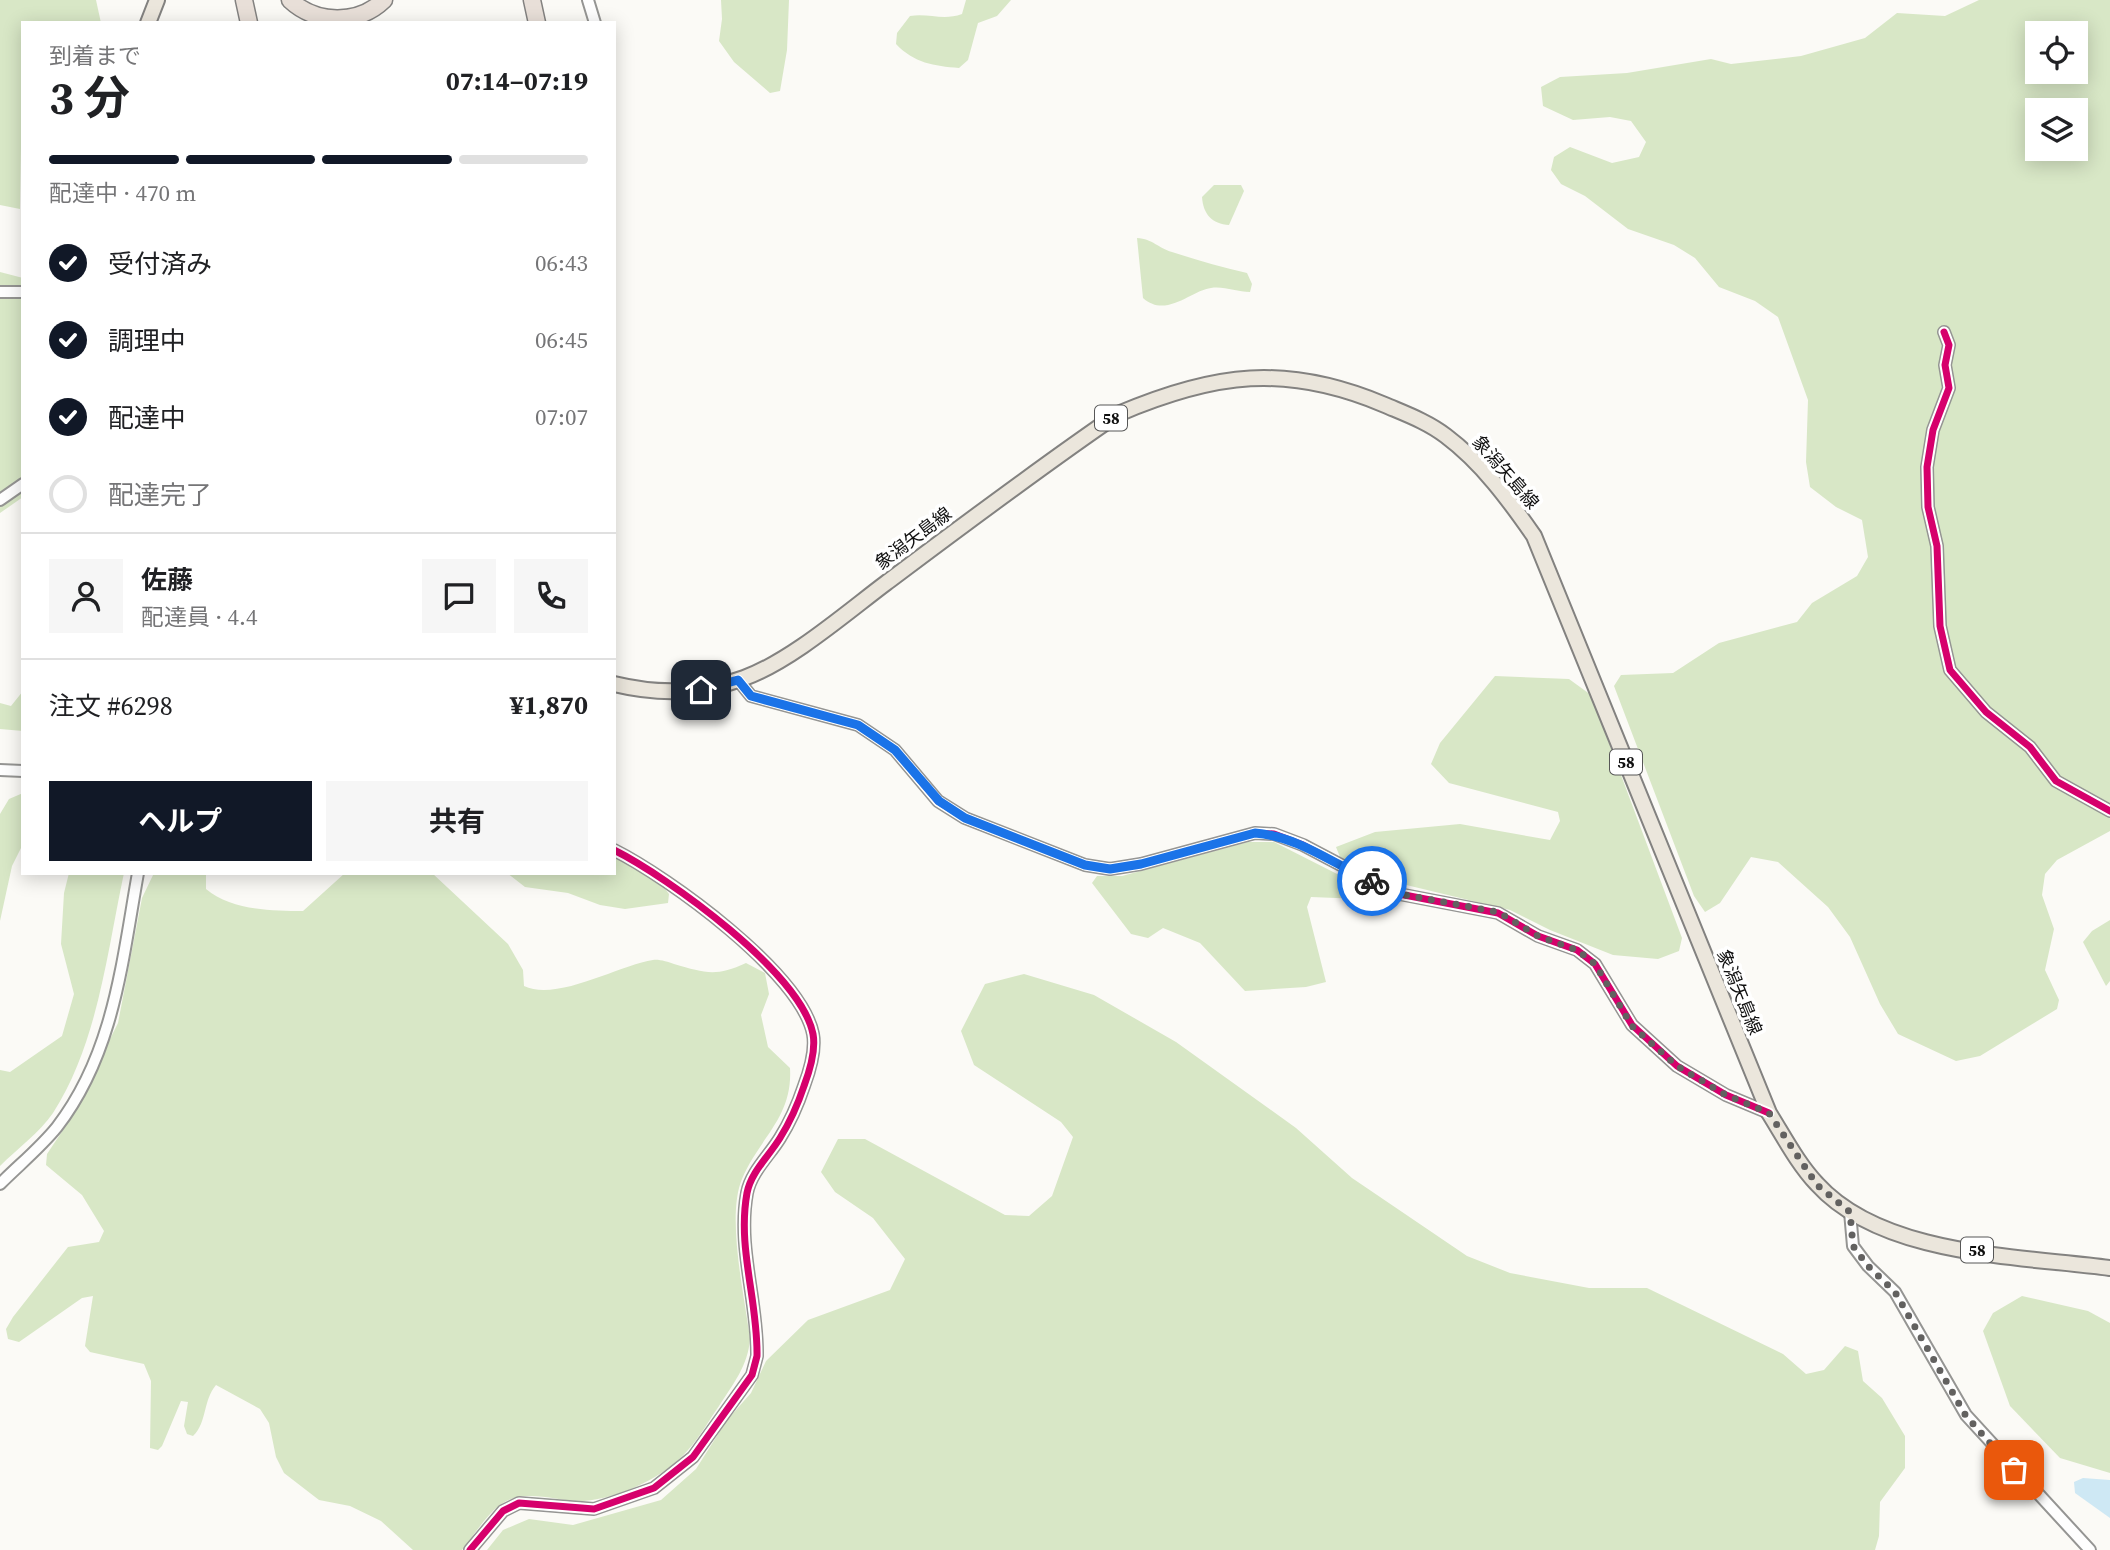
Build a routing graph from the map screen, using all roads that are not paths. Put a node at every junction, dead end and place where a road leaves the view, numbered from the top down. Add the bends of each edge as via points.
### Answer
1 (157, 0) edge
2 (244, 0) edge
3 (290, 0) edge
4 (384, 0) edge
5 (532, 0) edge
6 (588, 0) edge
7 (149, 21) edge
8 (249, 21) edge
9 (537, 21) edge
10 (594, 21) edge
11 (0, 292) edge
12 (21, 292) edge
13 (1944, 332) dead end
14 (21, 485) edge
15 (0, 500) edge
16 (738, 680) junction
17 (616, 684) edge
18 (0, 770) edge
19 (21, 771) edge
20 (2110, 811) edge
21 (616, 851) edge
22 (138, 875) edge
23 (1769, 1113) junction
24 (0, 1184) edge
25 (1850, 1212) junction
26 (2110, 1268) edge
27 (2070, 1531) junction
28 (470, 1550) edge
29 (2076, 1550) edge
30 (2090, 1550) edge

1 - 7 main road
2 - 8 highway
3 - 4 highway via 314,15 332,19 366,13
5 - 9 highway
6 - 10 street
11 - 12 street
13 - 20 street via 1949,345 1945,365 1949,388 1933,430 1927,467 1928,507 1937,546 1940,626 1950,670 1986,712 2030,747 2056,781
14 - 15 street
16 - 17 main road, 象潟矢島線 / 58 via 686,692 650,692
16 - 23 street via 751,696 858,725 895,750 939,801 965,818 1085,865 1110,869 1141,864 1255,833 1274,834 1394,893 1498,912 1538,936 1577,950 1595,964 1632,1026 1677,1066 1726,1095
16 - 23 main road, 象潟矢島線 / 58 via 811,639 1118,414 1164,394 1210,382 1280,378 1342,389 1397,410 1445,435 1462,450 1511,503 1534,536
18 - 19 street
21 - 28 street via 644,864 738,936 805,1010 813,1033 806,1083 793,1116 748,1189 743,1232 757,1356 752,1375 693,1457 654,1488 594,1509 519,1503 503,1511
22 - 24 street via 114,1011 94,1065 56,1128
23 - 25 main road, 象潟矢島線 / 58 via 1817,1185
25 - 26 main road, 象潟矢島線 / 58 via 1887,1231 1929,1242
25 - 27 street via 1853,1246 1895,1292 1966,1416
27 - 29 street
27 - 30 street

